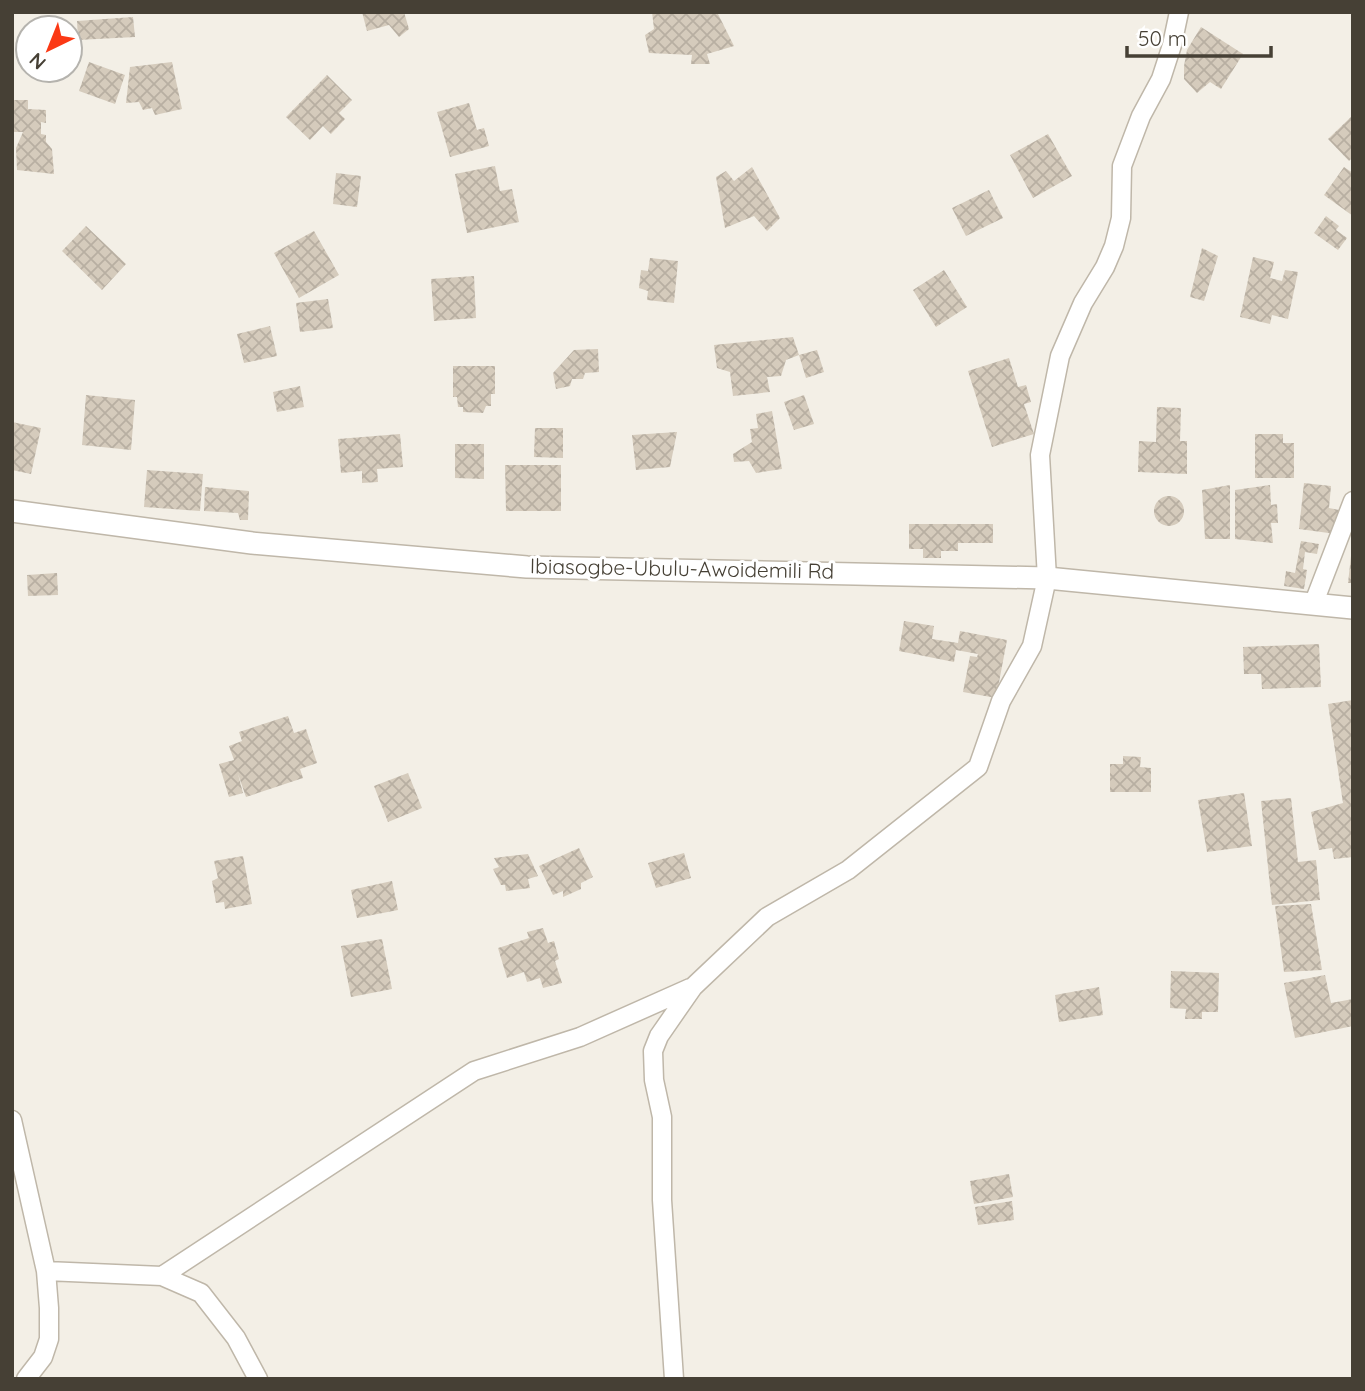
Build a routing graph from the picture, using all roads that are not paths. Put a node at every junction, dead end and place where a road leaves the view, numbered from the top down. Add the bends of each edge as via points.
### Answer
1 (1179, 12) edge
2 (1353, 501) edge
3 (12, 511) edge
4 (1047, 578) junction
5 (1313, 605) junction
6 (1353, 608) edge
7 (693, 987) junction
8 (645, 1010) junction
9 (659, 1036) junction
10 (12, 1120) edge
11 (46, 1271) junction
12 (162, 1276) junction
13 (26, 1379) edge
14 (258, 1379) edge
15 (674, 1379) edge

1 - 4 street via 1161,79 1122,166 1121,218 1114,246 1060,356 1040,455
2 - 5 street
3 - 4 street, Ibiasogbe-Ubulu-Awoidemili Rd via 253,543 527,567
4 - 5 street, Ibiasogbe-Ubulu-Awoidemili Rd
4 - 7 street via 1032,646 1001,701 978,767 848,870 767,917
5 - 6 street, Ibiasogbe-Ubulu-Awoidemili Rd
7 - 8 street
7 - 9 street
8 - 9 street via 658,1021
8 - 12 street via 474,1072
9 - 15 street via 653,1051 654,1080 662,1117 662,1200
10 - 11 street
11 - 12 street
11 - 13 street via 49,1339 43,1357
12 - 14 street via 201,1293 236,1338

